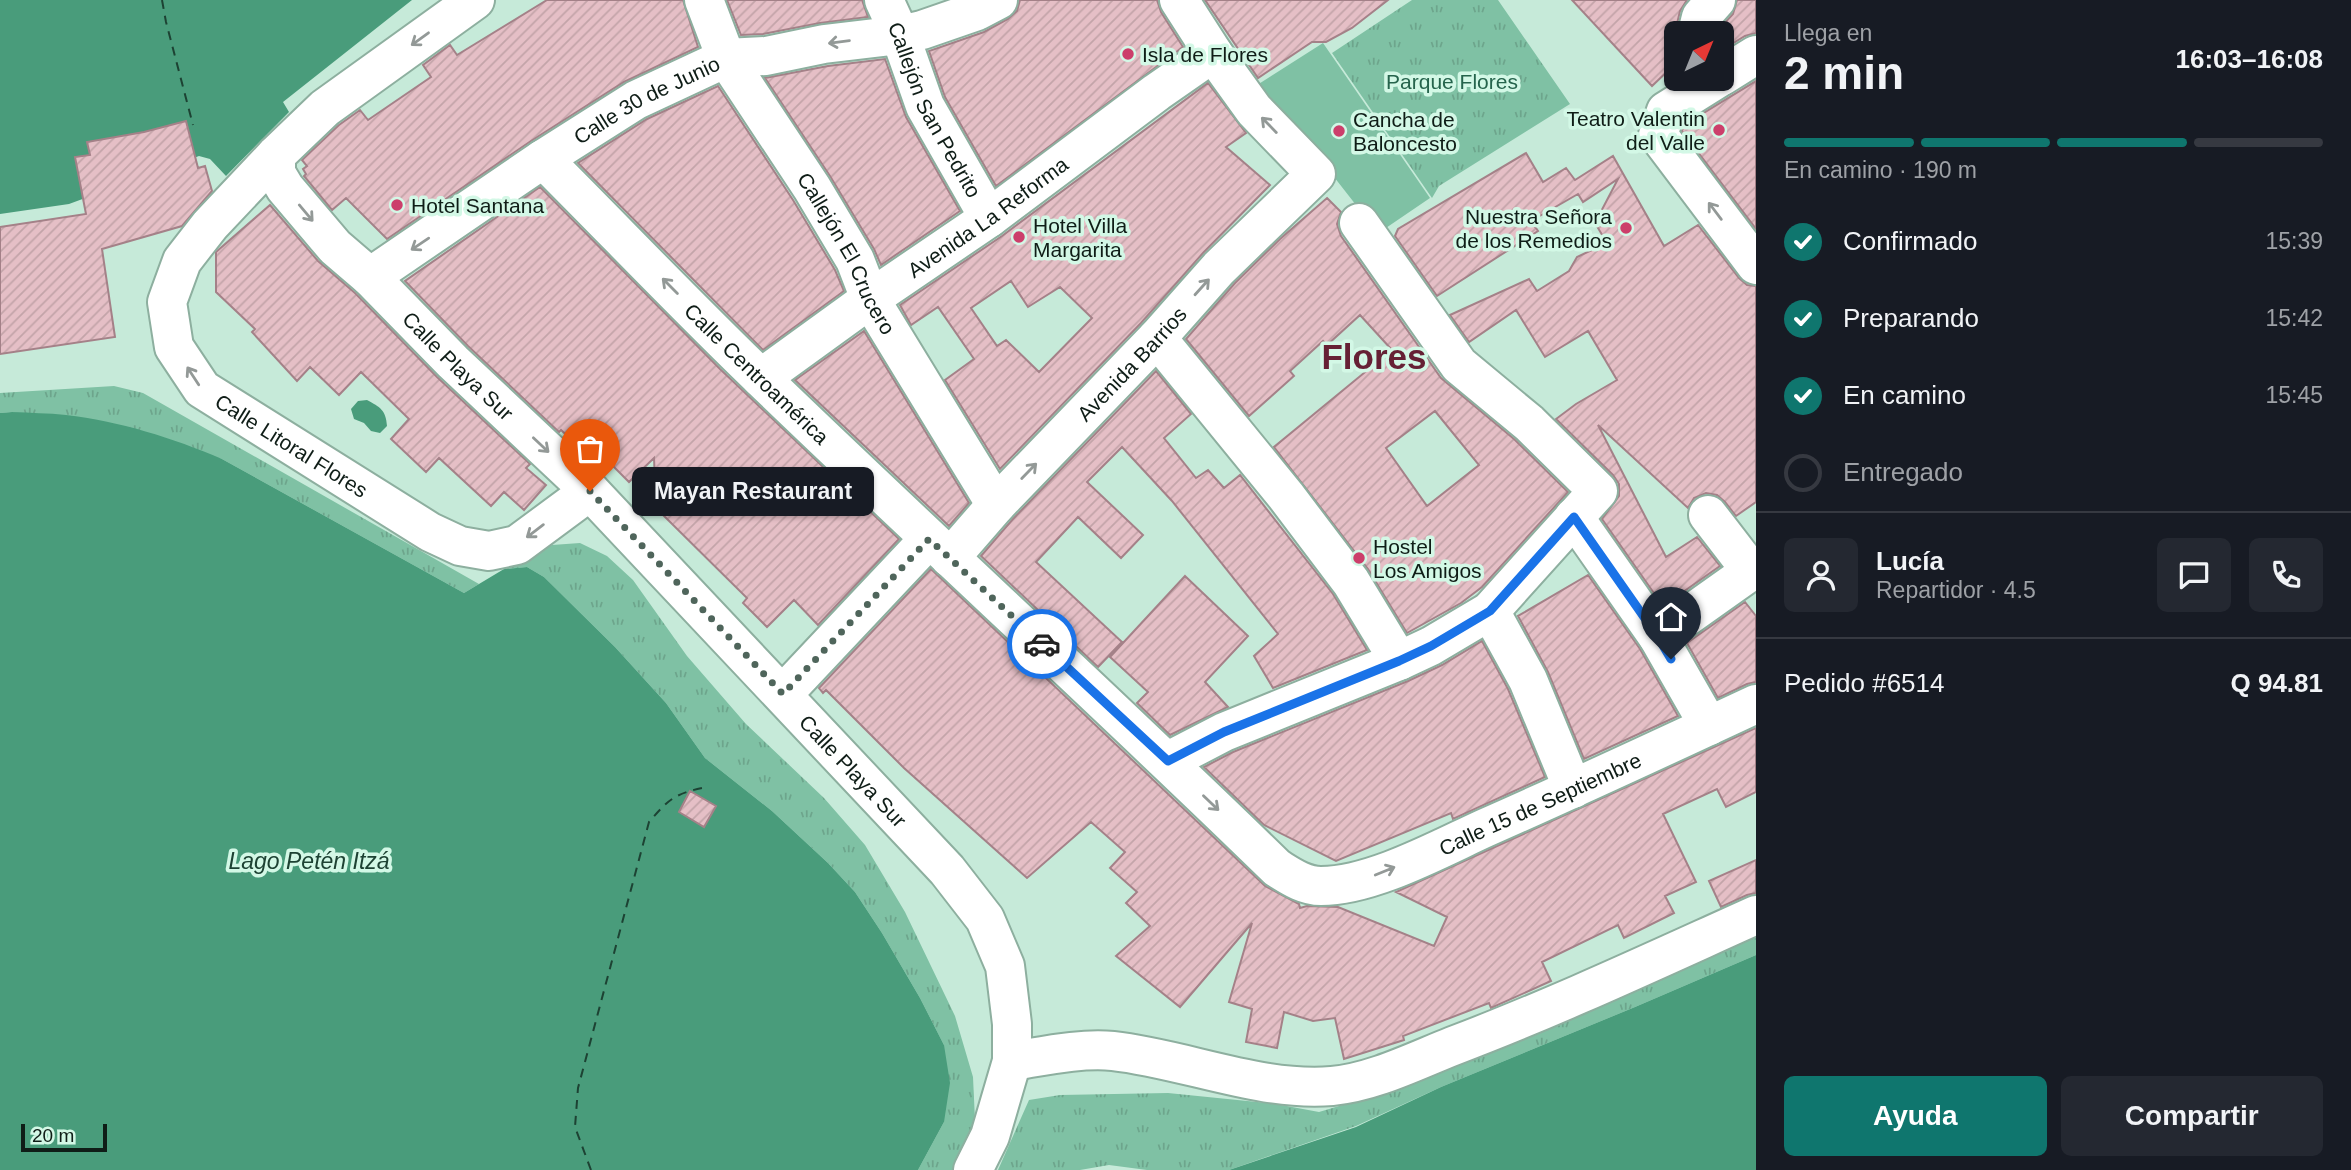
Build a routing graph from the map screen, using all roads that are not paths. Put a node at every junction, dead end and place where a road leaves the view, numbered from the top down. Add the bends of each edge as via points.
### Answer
1 (475, 0) edge
2 (704, 0) edge
3 (884, 0) edge
4 (998, 0) edge
5 (1716, 0) edge
6 (1183, 2) edge
7 (1700, 21) edge
8 (900, 35) junction
9 (1213, 53) junction
10 (1756, 55) edge
11 (726, 58) junction
12 (1734, 67) edge
13 (1694, 91) edge
14 (276, 155) junction
15 (543, 159) junction
16 (989, 218) junction
17 (1359, 223) dead end
18 (1756, 265) edge
19 (370, 276) junction
20 (870, 299) junction
21 (1157, 338) junction
22 (761, 378) junction
23 (590, 491) junction
24 (1586, 504) junction
25 (996, 505) junction
26 (1708, 515) dead end
27 (940, 548) junction
28 (1490, 611) junction
29 (1658, 637) junction
30 (1399, 661) junction
31 (783, 694) junction
32 (1756, 704) edge
33 (1709, 726) junction
34 (1168, 761) junction
35 (1573, 789) junction
36 (1319, 886) joint
37 (1756, 915) edge
38 (1012, 1061) junction
39 (973, 1170) edge

1 -> 14 street, Calle Litoral Flores via 325,108
2 - 11 street, Callejón El Crucero
3 - 8 street, Callejón San Pedrito
4 - 8 street, Calle 30 de Junio
5 - 7 street
6 - 9 street
8 -> 11 street, Calle 30 de Junio
8 - 16 street, Callejón San Pedrito via 925,106
9 - 16 street, Avenida La Reforma
21 -> 9 street, Avenida Barrios via 1219,268 1316,174 1254,110
10 - 12 street
11 - 15 street, Calle 30 de Junio via 636,100
11 - 20 street, Callejón El Crucero via 812,188 855,260
18 -> 13 street via 1658,135 1666,111
14 -> 19 street, Calle Playa Sur via 276,173 285,188 335,247
23 -> 14 street, Calle Litoral Flores via 517,545 489,551 460,546 430,532 202,389 174,347 167,302 182,261
15 -> 19 street, Calle 30 de Junio
22 -> 15 street, Calle Centroamérica
16 - 20 street, Avenida La Reforma
17 - 24 street via 1459,365 1529,423
19 -> 23 street, Calle Playa Sur
20 - 22 street, Avenida La Reforma
20 - 25 street, Callejón El Crucero
25 -> 21 street, Avenida Barrios
21 - 30 street via 1351,582
22 - 27 street, Calle Centroamérica
23 - 31 street, Calle Playa Sur
24 - 28 street
24 - 29 street
25 - 27 street, Avenida Barrios
26 - 29 street via 1751,571
27 - 31 street, Avenida Barrios
27 - 34 street, Calle Centroamérica
28 - 30 street
28 - 35 street via 1528,680
29 - 33 street
30 - 34 street via 1224,732
31 - 38 street, Calle Playa Sur via 947,870 985,919 1005,966
32 - 33 street, Calle 15 de Septiembre
33 - 35 street, Calle 15 de Septiembre
34 -> 36 street, Calle Centroamérica via 1277,868 1298,881
36 -> 35 street, Calle 15 de Septiembre via 1371,877
37 - 38 street via 1497,1029 1372,1078 1333,1086 1287,1086 1109,1051
38 - 39 street, Calle Playa Sur via 990,1136

